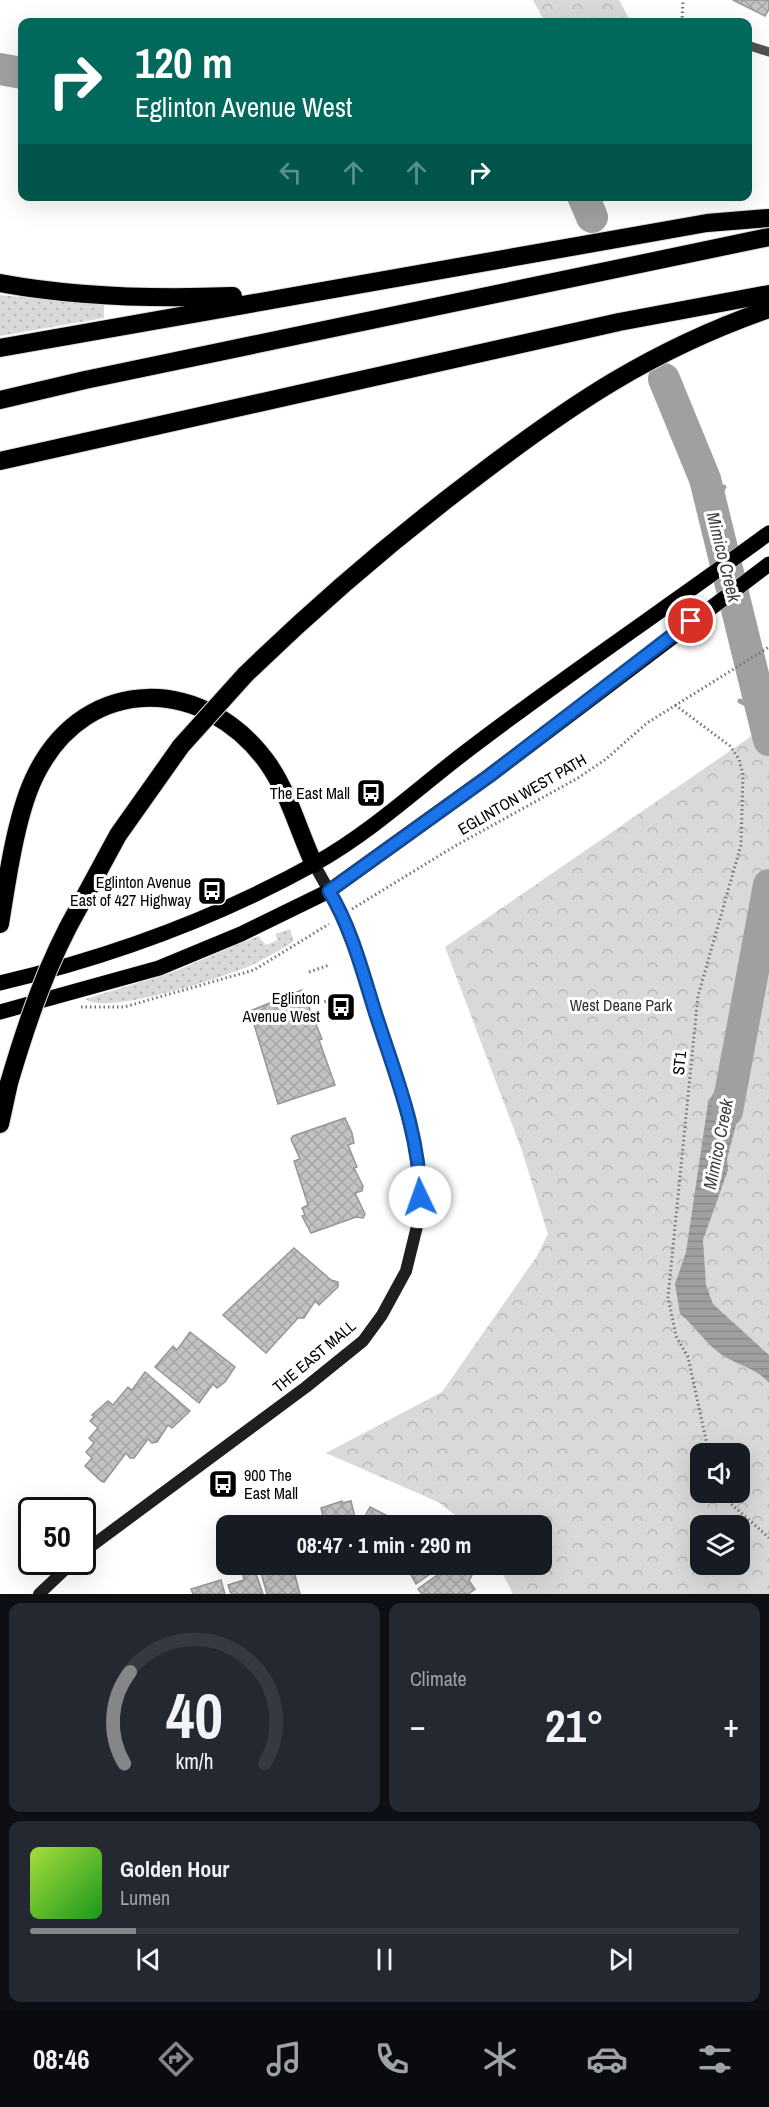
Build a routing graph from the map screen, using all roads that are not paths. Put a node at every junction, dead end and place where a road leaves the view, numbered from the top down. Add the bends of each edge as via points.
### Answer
1 (752, 47) edge
2 (769, 52) edge
3 (769, 218) edge
4 (769, 237) edge
5 (0, 283) edge
6 (336, 286) junction
7 (769, 294) edge
8 (769, 309) edge
9 (0, 348) edge
10 (85, 380) junction
11 (0, 393) edge
12 (0, 400) edge
13 (0, 461) edge
14 (768, 534) edge
15 (769, 564) edge
16 (314, 864) junction
17 (329, 891) junction
18 (1, 918) edge
19 (0, 983) edge
20 (0, 1012) edge
21 (0, 1124) edge
22 (96, 1543) edge
23 (59, 1575) edge
24 (39, 1594) edge

1 - 2 lane
3 - 6 highway via 707,223
4 - 10 highway
5 - 6 highway via 79,293 174,298
6 - 9 highway
7 - 13 highway via 619,322
8 - 21 highway, bridge via 647,360 540,428 386,546 245,675 181,746 118,835 46,972 25,1029
10 - 11 highway
10 - 12 highway
14 - 16 main road via 473,747 360,836
15 - 17 main road via 489,776
16 - 17 main road, THE EAST MALL
16 - 18 highway via 270,767 248,738 202,707 165,698 138,698 79,720 56,743 35,775 22,814
16 - 19 main road via 159,936
17 - 20 main road via 159,968
17 - 22 main road, THE EAST MALL via 358,959 416,1151 420,1215 406,1271 363,1341
23 - 24 main road

